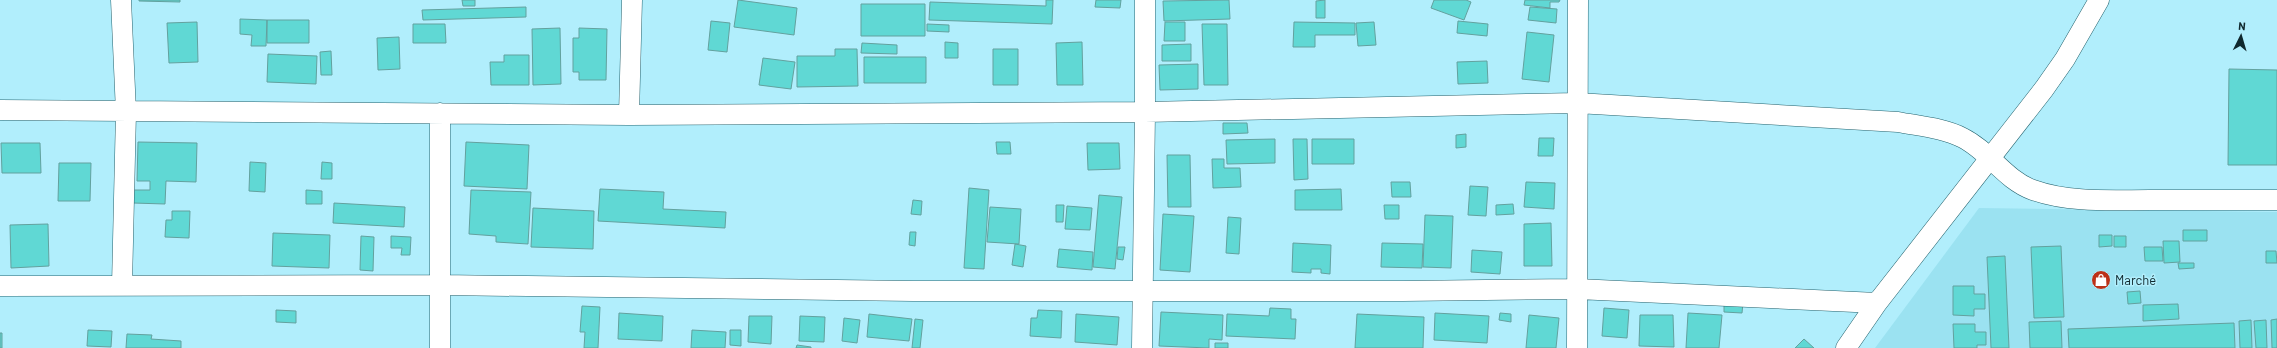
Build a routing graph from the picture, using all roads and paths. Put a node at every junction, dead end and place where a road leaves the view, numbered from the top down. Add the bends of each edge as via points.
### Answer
1 (122, 0) edge
2 (632, 0) edge
3 (1145, 0) edge
4 (1578, 0) edge
5 (2103, 1) edge
6 (1577, 103) junction
7 (0, 110) edge
8 (126, 112) junction
9 (1145, 112) junction
10 (440, 113) junction
11 (629, 115) junction
12 (1990, 157) junction
13 (2277, 200) edge
14 (122, 285) junction
15 (441, 285) junction
16 (0, 286) edge
17 (1577, 289) junction
18 (1142, 291) junction
19 (1877, 303) junction
20 (440, 348) edge
21 (1142, 348) edge
22 (1577, 348) edge
23 (1846, 348) edge

1 - 8 street
2 - 11 street
3 - 9 street
4 - 6 street
5 - 12 street via 2066,59
6 - 9 street
6 - 12 street via 1898,122 1962,137
6 - 17 street
7 - 8 street
8 - 10 street
8 - 14 street
9 - 11 street
9 - 18 street
10 - 11 street
10 - 15 street
12 - 13 street via 2011,178 2032,190 2052,195 2105,200
12 - 19 street
14 - 15 street
14 - 16 street
15 - 18 street
15 - 20 street
17 - 18 street
17 - 19 street
17 - 22 street
18 - 21 street
19 - 23 street

